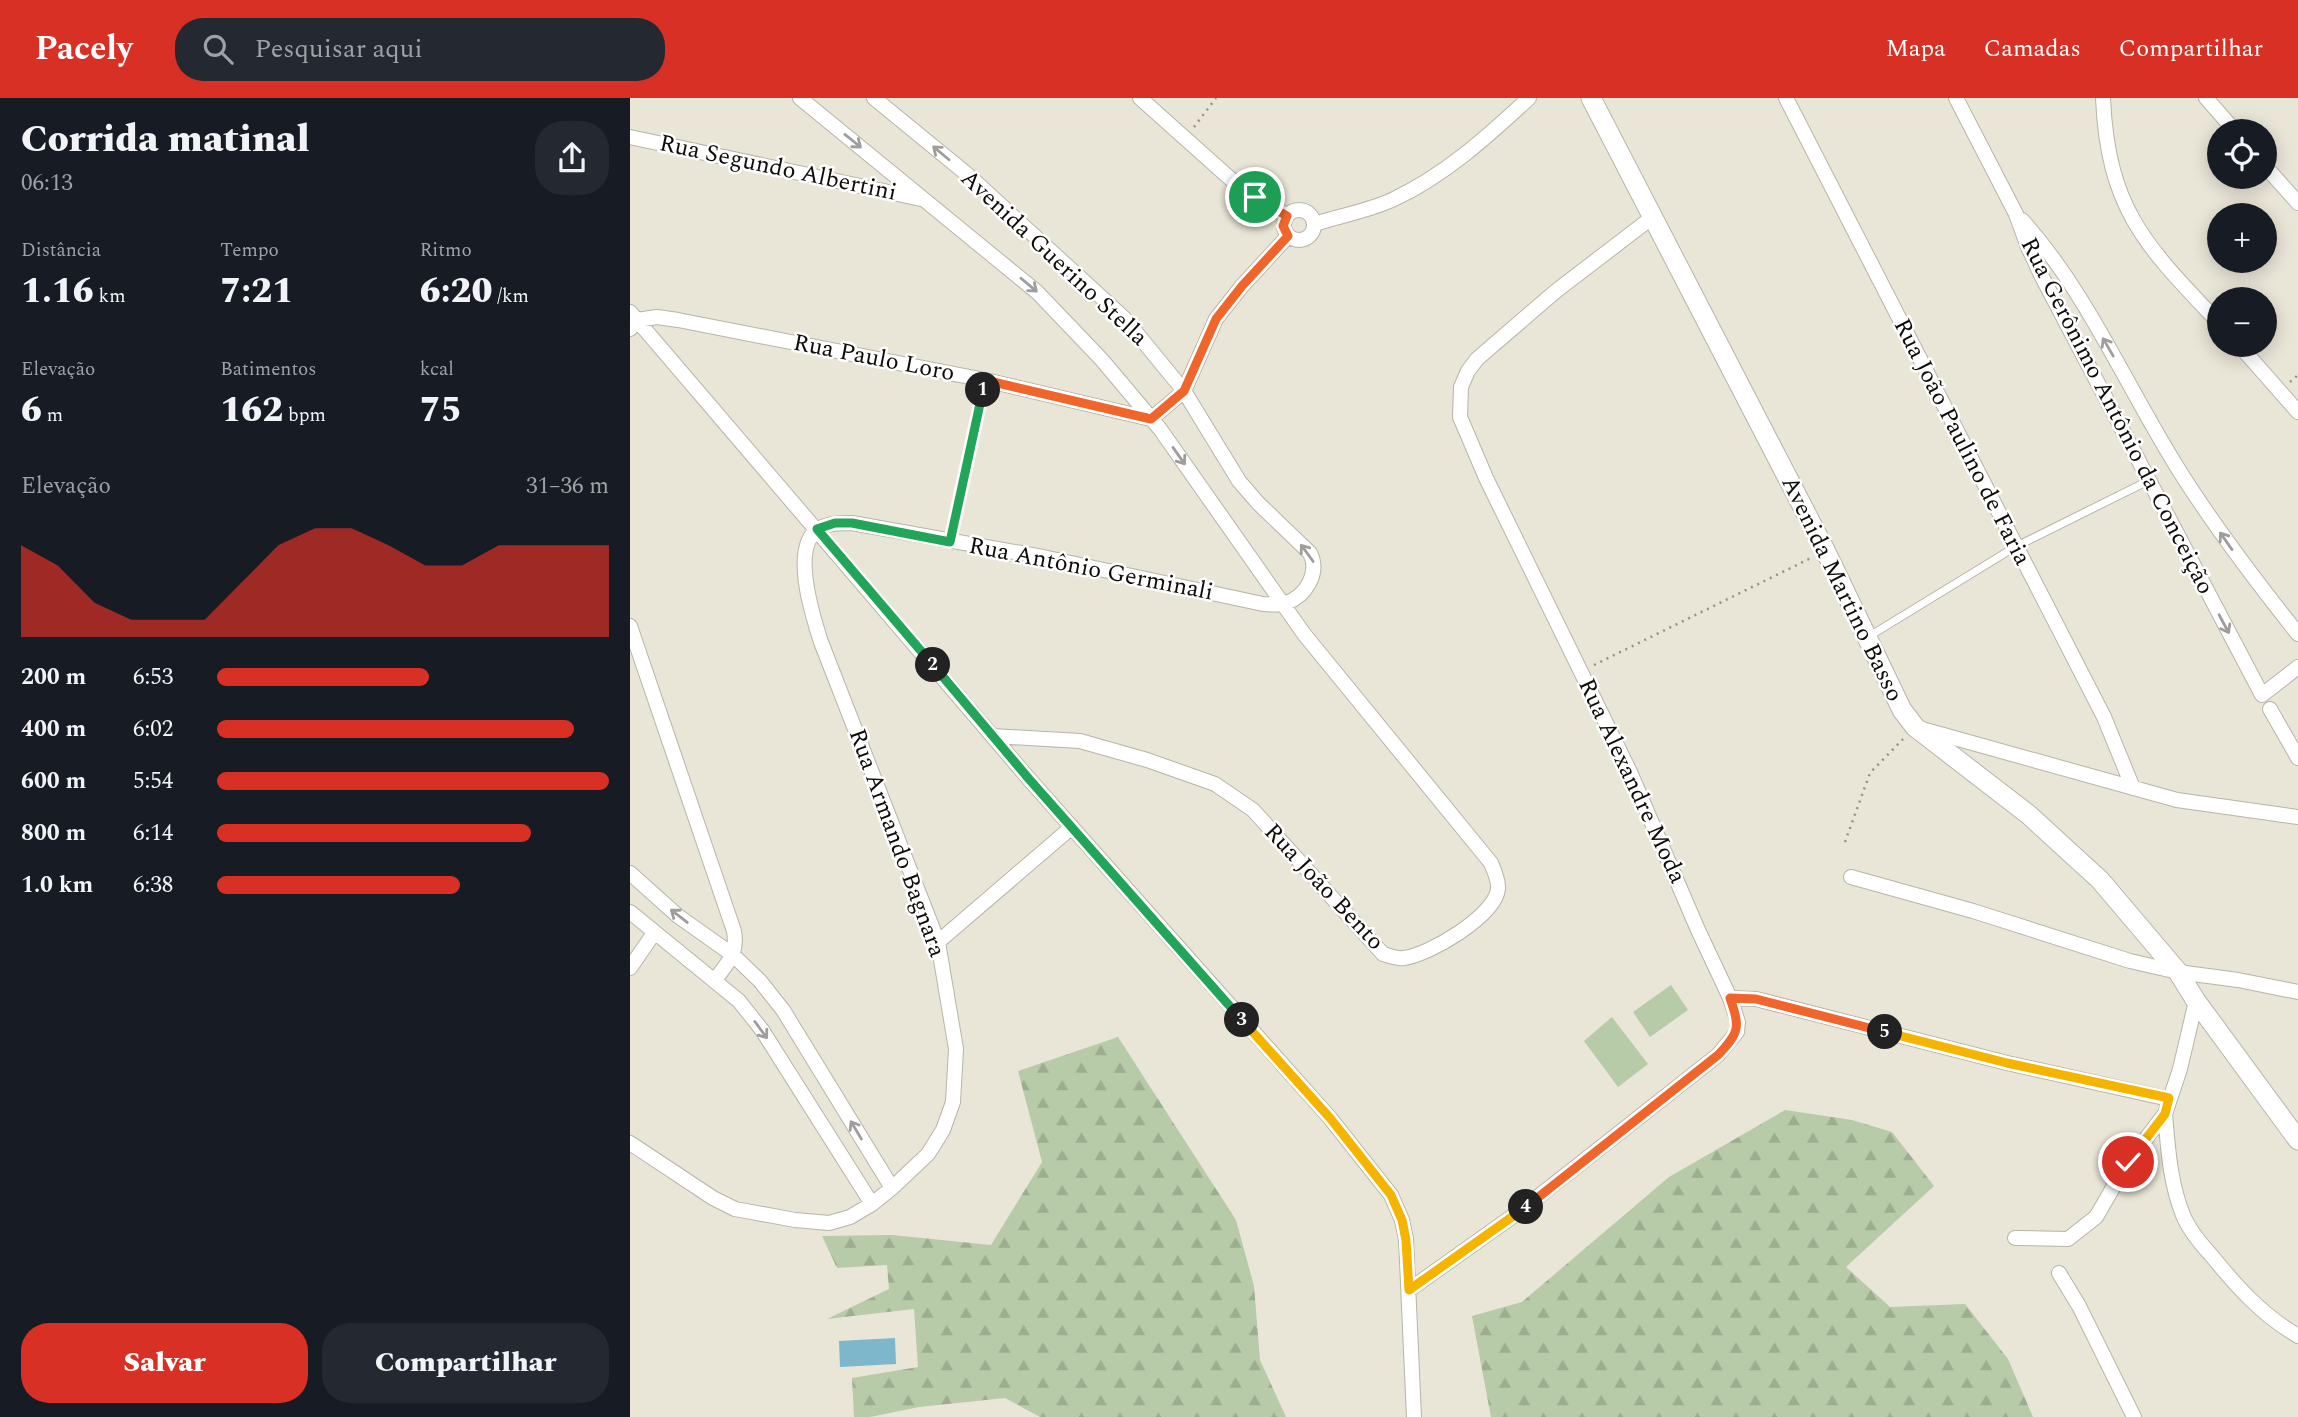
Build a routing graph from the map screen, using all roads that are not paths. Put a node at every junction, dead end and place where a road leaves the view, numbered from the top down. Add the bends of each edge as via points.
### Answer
1 (800, 98) edge
2 (874, 98) edge
3 (1140, 98) edge
4 (1529, 98) edge
5 (1591, 98) edge
6 (1786, 98) edge
7 (1956, 98) edge
8 (2103, 98) edge
9 (2206, 98) edge
10 (2224, 119) edge
11 (630, 137) edge
12 (2277, 180) edge
13 (926, 200) junction
14 (2298, 203) edge
15 (2016, 214) junction
16 (1287, 216) junction
17 (1654, 216) junction
18 (1314, 224) junction
19 (1288, 236) junction
20 (2207, 310) edge
21 (632, 321) edge
22 (2250, 357) edge
23 (985, 380) junction
24 (1184, 391) junction
25 (2298, 412) edge
26 (1151, 419) junction
27 (2148, 481) junction
28 (817, 529) junction
29 (950, 542) junction
30 (2015, 547) junction
31 (1283, 605) junction
32 (630, 626) edge
33 (2298, 634) edge
34 (1866, 638) junction
35 (2298, 667) edge
36 (2270, 709) dead end
37 (1915, 727) junction
38 (993, 736) junction
39 (2298, 758) edge
40 (2133, 788) junction
41 (2298, 817) edge
42 (1072, 827) junction
43 (630, 873) edge
44 (1851, 877) dead end
45 (630, 912) edge
46 (654, 933) junction
47 (938, 942) junction
48 (733, 955) junction
49 (630, 968) edge
50 (2178, 972) junction
51 (715, 980) junction
52 (2298, 992) edge
53 (1730, 998) junction
54 (2196, 1001) junction
55 (2169, 1098) junction
56 (2165, 1114) junction
57 (2298, 1140) edge
58 (630, 1143) edge
59 (892, 1188) junction
60 (872, 1204) junction
61 (2015, 1238) dead end
62 (2059, 1273) dead end
63 (1409, 1290) junction
64 (2298, 1336) edge
65 (1414, 1417) edge
66 (2134, 1417) edge

1 -> 13 street, Avenida Guerino Stella
24 -> 2 street, Avenida Guerino Stella via 1125,319 968,175
3 - 16 street via 1234,182
4 - 18 street via 1458,160 1421,185 1389,202
5 - 17 street, Avenida Martino Basso
6 - 30 street, Rua João Paulino de Faria
7 - 15 street
8 - 20 street via 2104,128 2120,196 2159,259
9 - 10 street
11 - 13 street, Rua Segundo Albertini
12 - 14 street
13 -> 26 street, Avenida Guerino Stella via 1037,292
15 - 27 street, Rua Gerônimo Antônio da Conceição via 2042,277
33 -> 15 street, Rua Gerônimo Antônio da Conceição via 2228,544 2176,466 2068,280
16 - 18 street via 1303,210
16 - 19 street via 1283,226
17 - 34 street, Avenida Martino Basso
17 - 53 street, Rua Alexandre Moda via 1477,359 1459,400 1460,417 1635,783
18 - 19 street via 1312,234 1303,240
19 - 24 street via 1216,319
21 - 23 street, Rua Paulo Loro via 678,320
21 - 28 street
22 - 25 street
23 - 26 street, Rua Paulo Loro
23 - 29 lane
24 - 26 street
31 -> 24 street, Avenida Guerino Stella via 1304,591 1314,573 1314,562 1239,481
26 -> 31 street, Avenida Guerino Stella
27 - 30 lane
27 -> 35 street, Rua Gerônimo Antônio da Conceição via 2262,695
28 - 29 street, Rua Antônio Germinali via 852,523
28 - 38 street
28 - 47 street, Rua Armando Bagnara via 807,547 804,570 810,605
29 - 31 street, Rua Antônio Germinali
30 - 34 lane
30 - 40 street, Rua João Paulino de Faria via 2104,717
31 - 38 street, Rua João Bento via 1491,863 1498,888 1493,903 1436,947 1406,958 1383,954 1253,810 1215,784 1080,741
32 - 48 street via 728,909 737,943
34 - 37 street, Avenida Martino Basso
36 - 39 street
37 - 40 street, Avenida Martino Basso
37 - 50 street via 2029,815 2101,880
38 - 42 street
40 - 41 street, Avenida Martino Basso via 2177,800
42 - 47 street
42 - 63 street via 1330,1118 1391,1195 1406,1240
48 -> 43 street via 678,916
44 - 50 street
45 - 46 street
46 - 49 street
46 - 51 street
47 - 59 street, Rua Armando Bagnara via 956,1049 953,1102 928,1154
48 - 51 street
59 -> 48 street via 783,1010
50 - 52 street
50 - 54 street
51 -> 60 street via 762,1030
53 - 55 street via 1756,999 2007,1063
53 - 63 street, Rua Alexandre Moda via 1737,1032 1718,1055 1520,1211
54 - 55 street
54 - 57 street
55 - 56 street
56 - 61 street via 2128,1162 2096,1217 2082,1230 2068,1239
56 - 64 street via 2171,1172 2183,1216 2240,1290
58 - 60 street, Rua Armando Bagnara via 735,1209 829,1223
59 - 60 street, Rua Armando Bagnara
62 - 66 street
63 - 65 street

